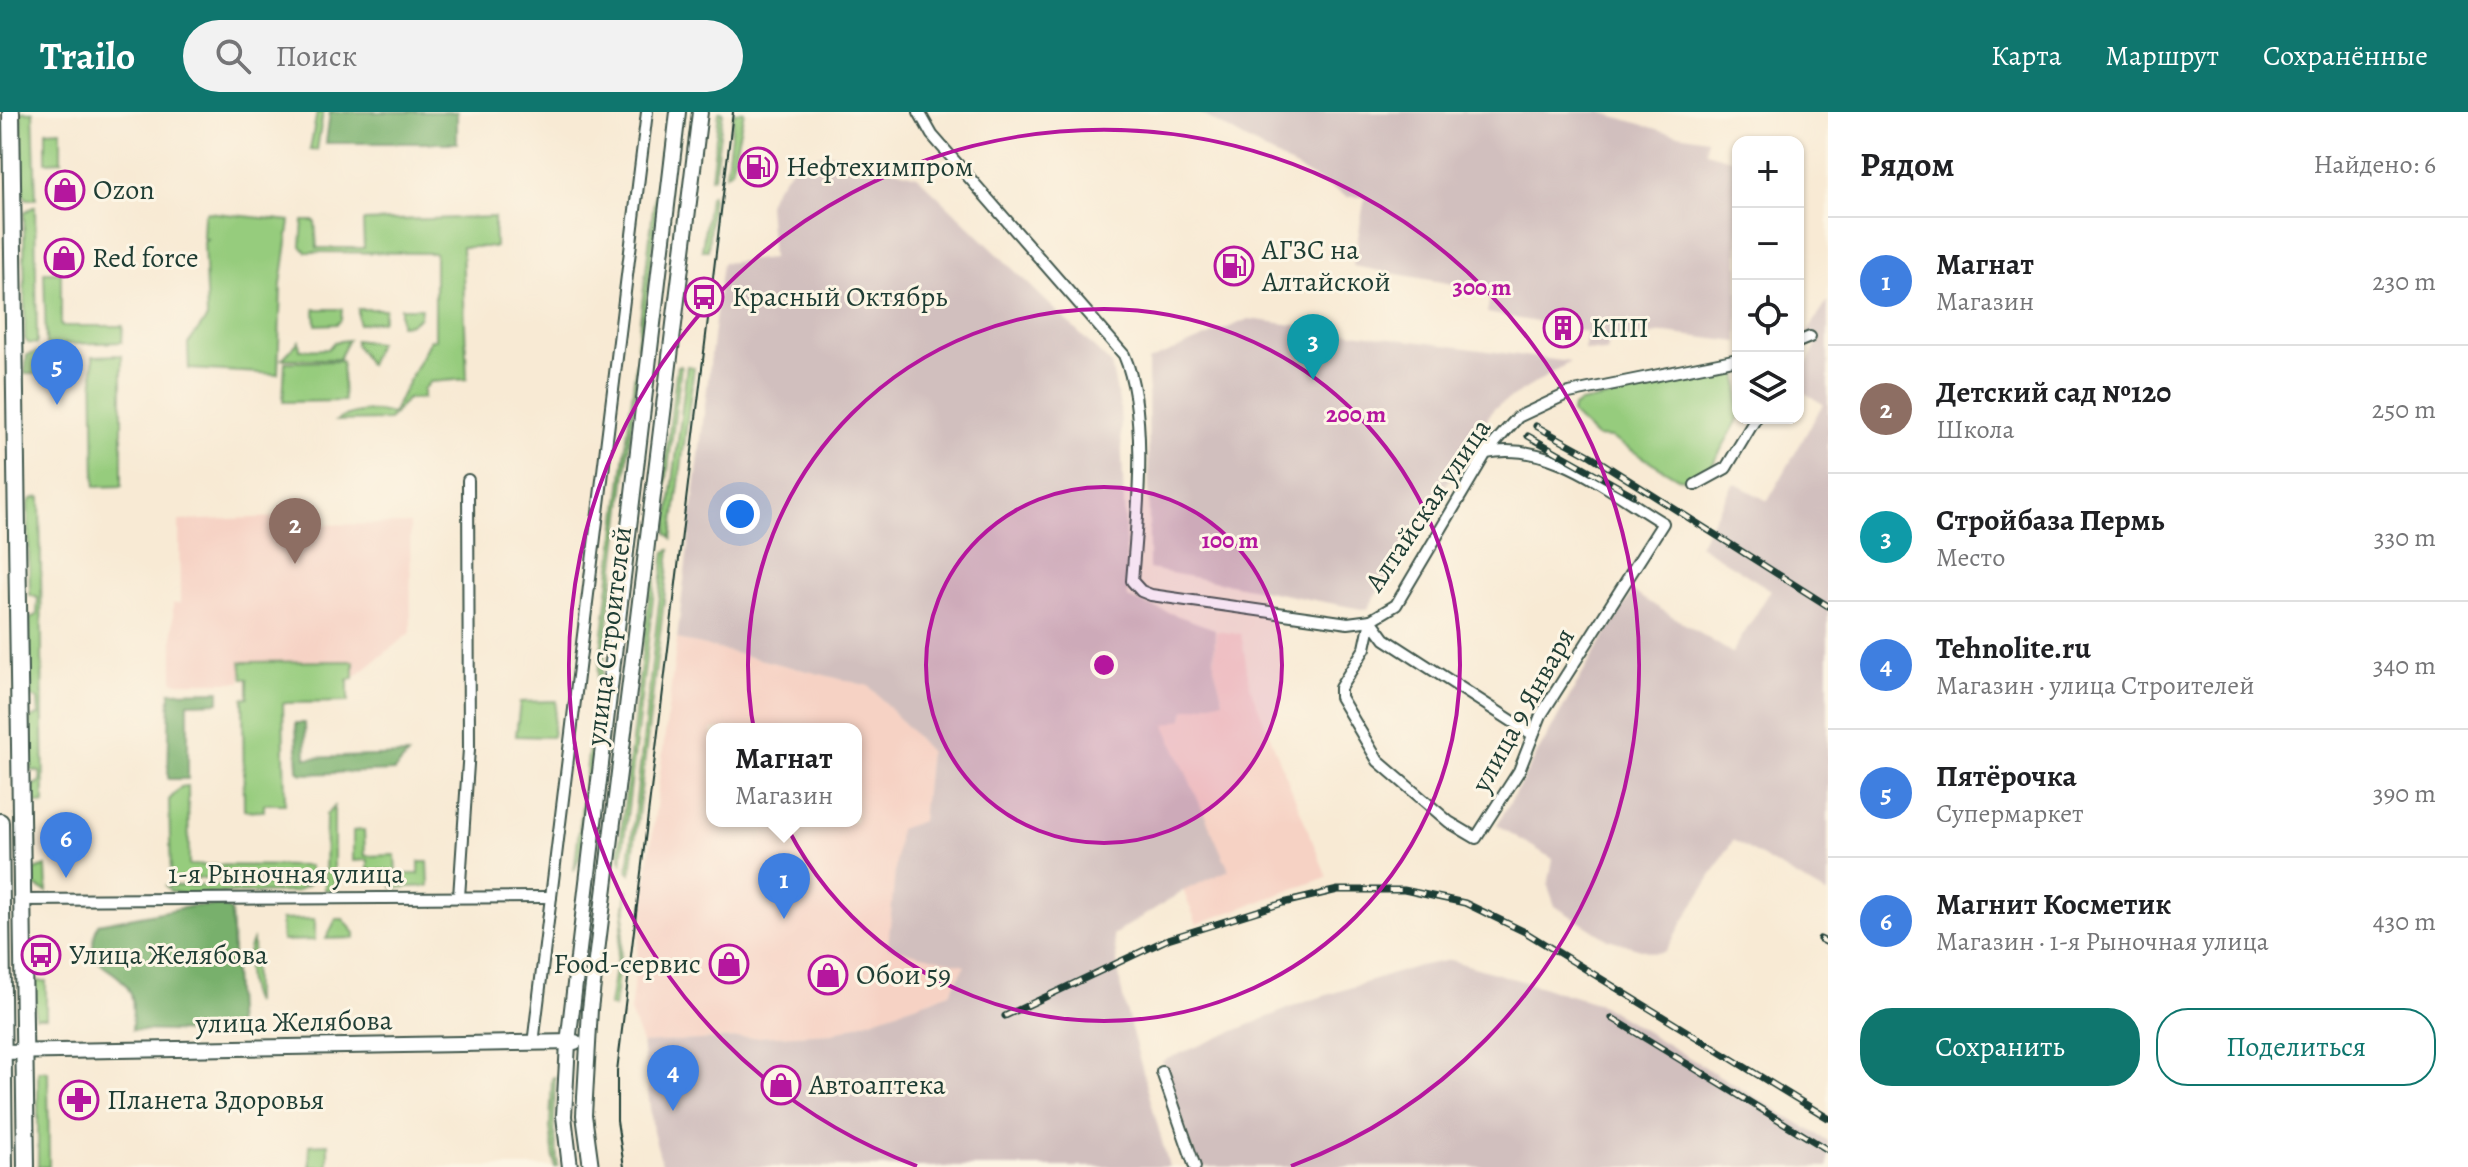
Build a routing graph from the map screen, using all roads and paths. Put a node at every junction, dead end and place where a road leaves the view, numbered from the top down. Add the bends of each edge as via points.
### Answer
1 (11, 112) edge
2 (647, 112) edge
3 (678, 112) edge
4 (700, 112) edge
5 (919, 112) edge
6 (1810, 337) dead end
7 (1804, 340) edge
8 (1732, 360) edge
9 (1752, 424) edge
10 (1486, 453) junction
11 (468, 480) dead end
12 (1695, 485) dead end
13 (1371, 620) junction
14 (1532, 734) junction
15 (0, 822) edge
16 (1476, 838) joint
17 (459, 897) junction
18 (551, 897) junction
19 (21, 900) junction
20 (587, 1039) junction
21 (568, 1043) junction
22 (533, 1044) junction
23 (1, 1052) edge
24 (24, 1052) junction
25 (1162, 1072) dead end
26 (4, 1167) edge
27 (26, 1167) edge
28 (570, 1167) edge
29 (591, 1167) edge
30 (1195, 1167) edge

1 - 19 main road
2 - 18 street
3 - 21 main road, улица Строителей
4 - 20 main road, улица Строителей
5 - 13 street via 932,135 1124,355 1137,405 1132,581 1141,591 1164,597 1348,623
6 - 7 street
8 - 10 street, Алтайская улица via 1554,398 1518,417
9 - 12 street via 1726,468
10 - 13 street, Алтайская улица via 1396,605
10 - 14 street, улица 9 Января via 1517,448 1552,457 1663,523
11 - 17 street via 469,749
13 - 14 street via 1385,639
13 - 16 street, Алтайская улица via 1365,648 1339,692 1378,761 1449,822
14 - 16 street, улица 9 Января via 1519,771
15 - 23 main road
17 - 18 street, 1-я Рыночная улица
17 - 19 street, 1-я Рыночная улица
18 - 22 street
19 - 24 main road
20 - 21 main road, улица Желябова
20 - 29 main road, улица Строителей via 584,1115
21 - 22 main road, улица Желябова
21 - 28 main road, улица Строителей via 564,1116
22 - 24 main road, улица Желябова
23 - 24 main road, улица Желябова
23 - 26 main road
24 - 27 main road
25 - 30 street

